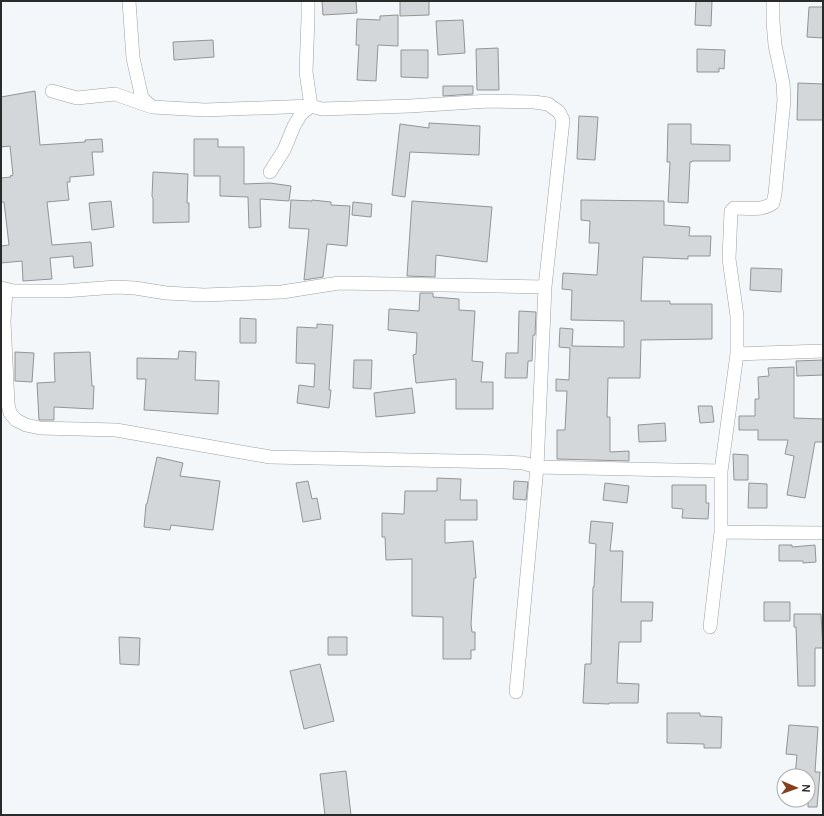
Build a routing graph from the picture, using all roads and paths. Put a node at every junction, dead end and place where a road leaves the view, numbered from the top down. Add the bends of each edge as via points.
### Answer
1 (129, 1) edge
2 (308, 1) edge
3 (773, 1) edge
4 (52, 91) dead end
5 (311, 106) junction
6 (152, 107) junction
7 (270, 172) dead end
8 (545, 287) junction
9 (4, 289) edge
10 (2, 321) edge
11 (823, 352) edge
12 (738, 354) junction
13 (537, 467) junction
14 (722, 471) junction
15 (721, 532) junction
16 (823, 533) edge
17 (710, 627) dead end
18 (516, 692) dead end

1 - 6 street via 133,58 142,98
2 - 5 street via 306,72
3 - 12 street via 773,30 784,100 775,194 773,203 768,207 734,208 731,211 729,259 737,316
4 - 6 street via 77,98 115,94
5 - 6 street via 205,110
5 - 7 street via 300,114 284,150
5 - 8 street via 322,109 489,101 534,102 548,104 559,112 563,120
8 - 9 street via 339,283 282,292 204,295 116,287 64,291
8 - 13 street
9 - 10 street
10 - 13 street via 10,414 26,425 40,428 116,430 270,458 504,462
11 - 12 street
12 - 14 street
13 - 14 street
13 - 18 street
14 - 15 street
15 - 16 street
15 - 17 street

